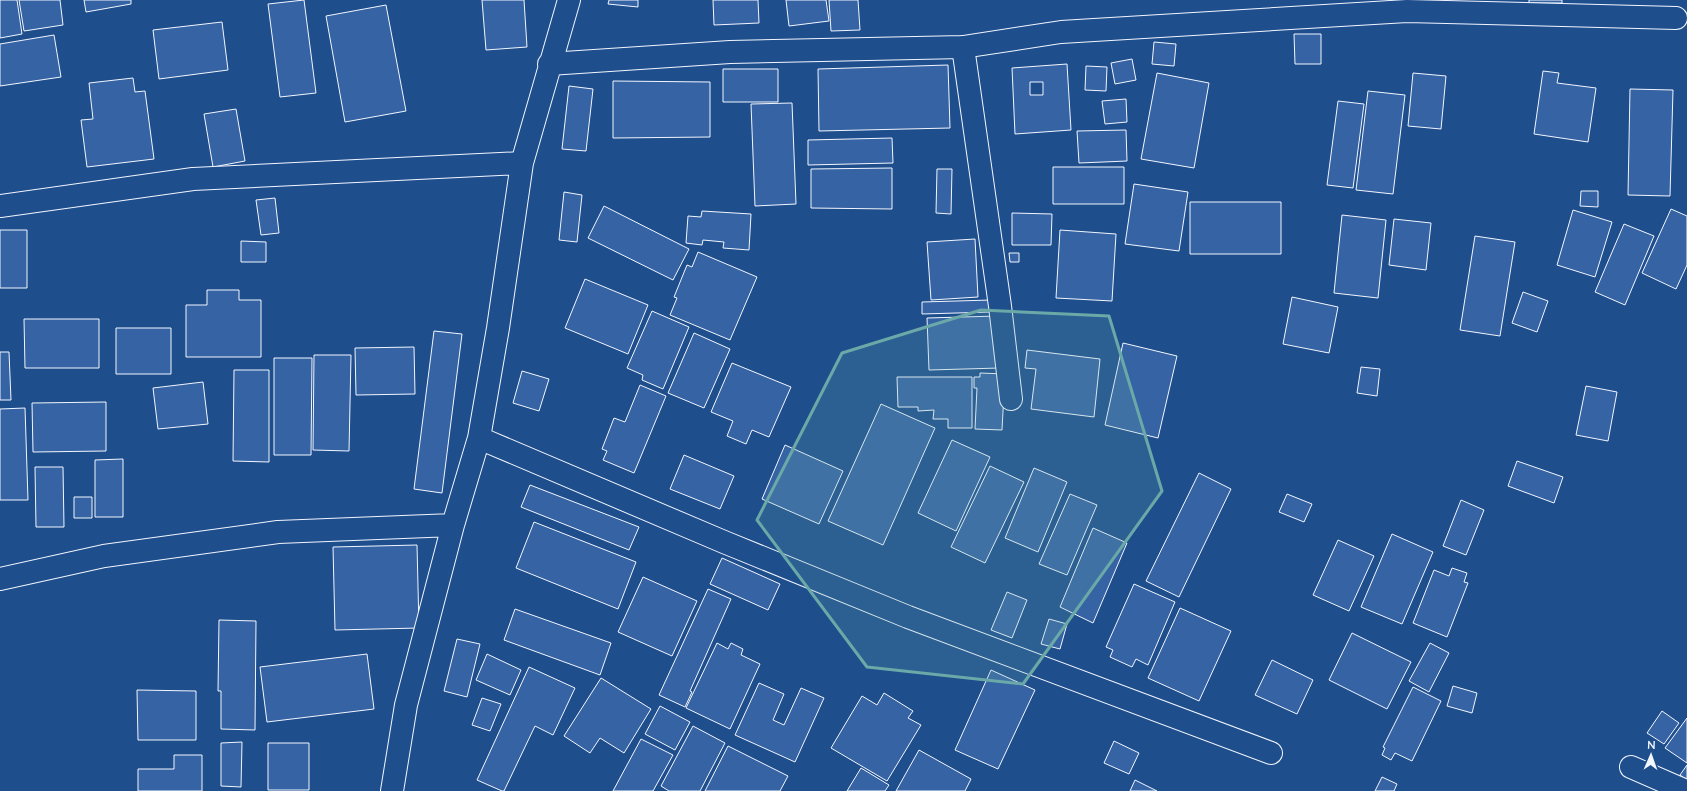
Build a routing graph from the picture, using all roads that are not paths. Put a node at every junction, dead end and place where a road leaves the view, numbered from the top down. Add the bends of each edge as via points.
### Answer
1 (569, 0) edge
2 (1676, 18) dead end
3 (962, 47) junction
4 (550, 64) junction
5 (522, 163) junction
6 (0, 206) edge
7 (1011, 399) dead end
8 (479, 438) junction
9 (453, 525) junction
10 (0, 579) edge
11 (1271, 753) dead end
12 (1631, 767) dead end
13 (392, 791) edge
14 (1686, 791) edge

1 - 4 street
2 - 3 street via 1407,11 1061,32
3 - 4 street via 730,52
3 - 7 street
4 - 5 street
5 - 6 street via 193,180
5 - 8 street
8 - 9 street
8 - 11 street via 908,617
9 - 10 street via 278,532 104,556
9 - 13 street via 406,705
12 - 14 street

